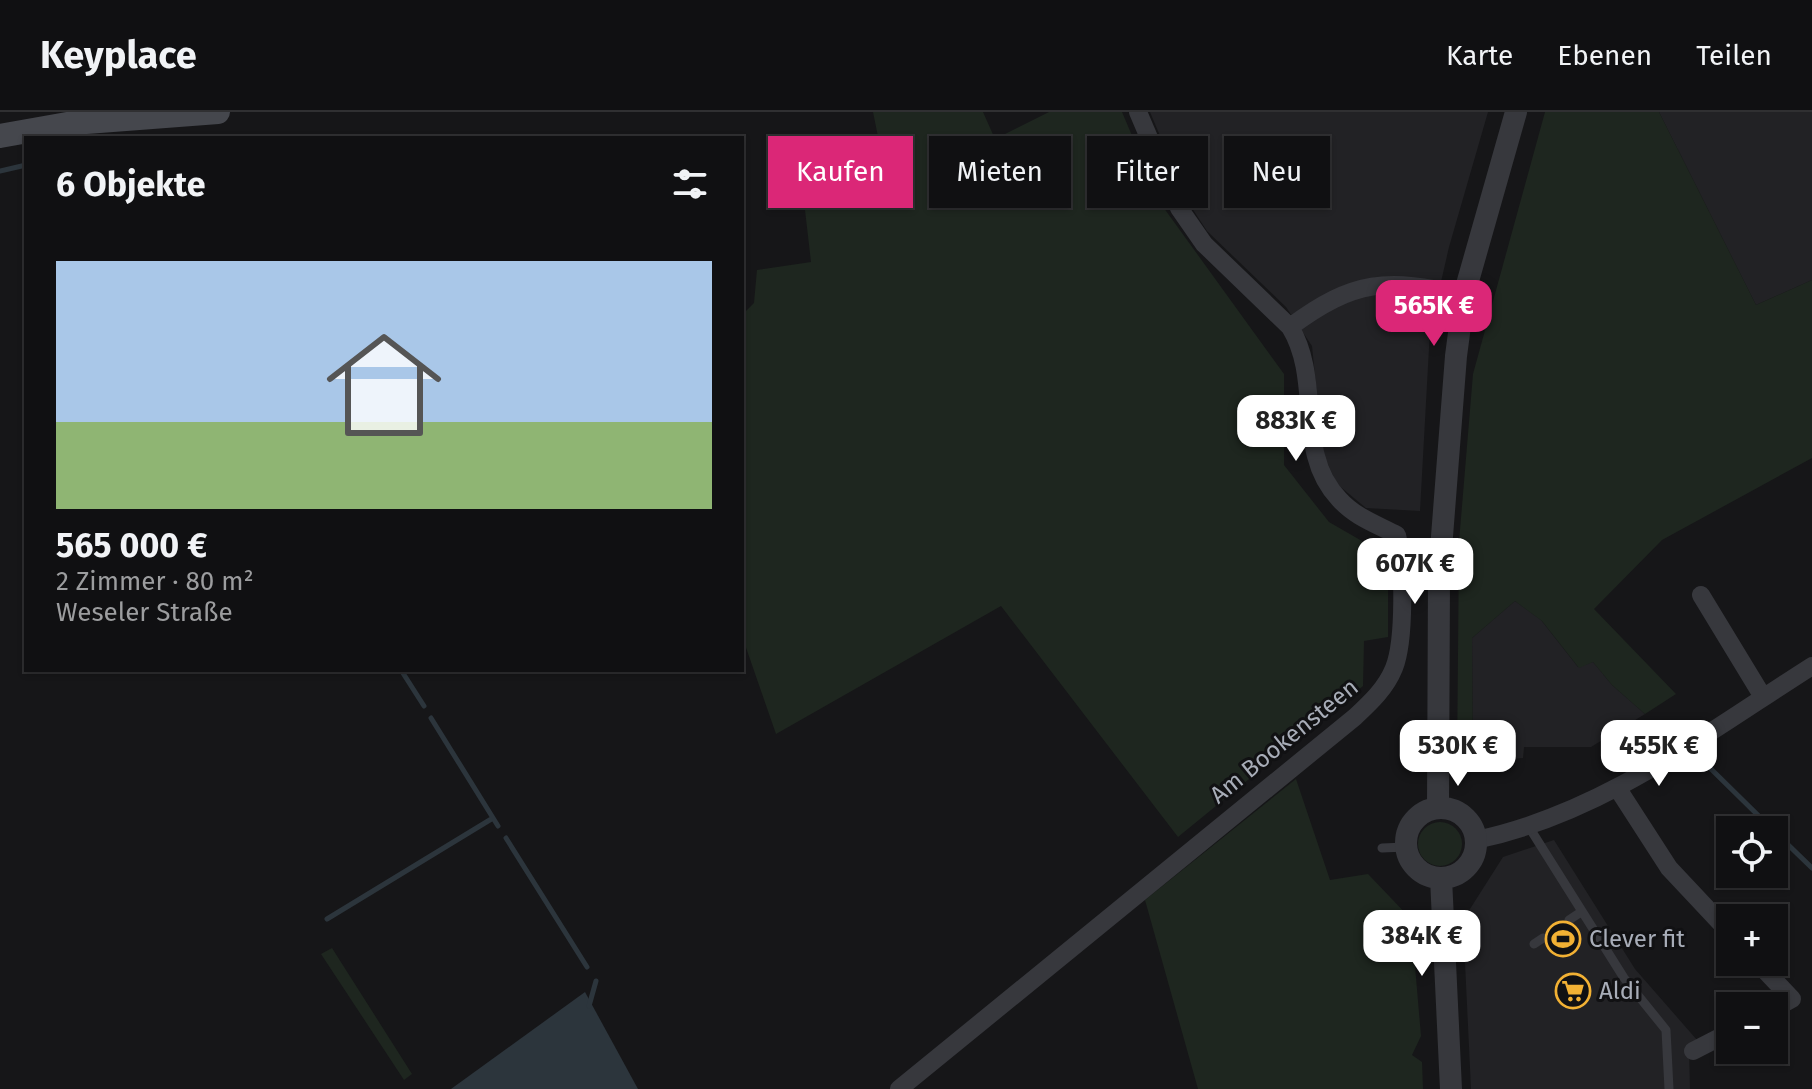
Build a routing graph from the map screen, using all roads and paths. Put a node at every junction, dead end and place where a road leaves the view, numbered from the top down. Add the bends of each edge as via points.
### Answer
1 (218, 112) edge
2 (1138, 112) edge
3 (1516, 112) edge
4 (70, 118) edge
5 (0, 136) edge
6 (1464, 295) junction
7 (1290, 327) junction
8 (1701, 595) dead end
9 (1810, 673) edge
10 (1763, 697) junction
11 (1618, 789) junction
12 (1438, 808) junction
13 (1529, 827) junction
14 (1476, 840) junction
15 (1406, 847) junction
16 (1382, 848) dead end
17 (1441, 878) junction
18 (1581, 912) junction
19 (1716, 918) edge
20 (1569, 920) dead end
21 (1770, 976) edge
22 (1785, 992) edge
23 (1716, 1039) edge
24 (1693, 1051) dead end
25 (899, 1089) edge
26 (1451, 1089) edge
27 (1669, 1089) edge

1 - 4 main road
2 - 7 street, Am Bookensteen via 1179,208 1204,244
3 - 6 street
4 - 5 main road
6 - 7 street via 1396,283 1353,289
6 - 12 street via 1439,575
7 - 25 street, Am Bookensteen via 1309,376 1313,447 1322,474 1355,513 1397,535 1398,658 1390,677 1355,717
8 - 10 street
9 - 10 street
10 - 11 street
11 - 13 street
11 - 19 street via 1669,868
12 - 14 street via 1468,820
12 - 15 street via 1411,824
13 - 14 street
13 - 18 lane
14 - 17 street via 1470,862
15 - 16 lane
15 - 17 street via 1413,864
17 - 26 street
18 - 20 lane
18 - 27 lane via 1666,1030
21 - 22 street
23 - 24 street

